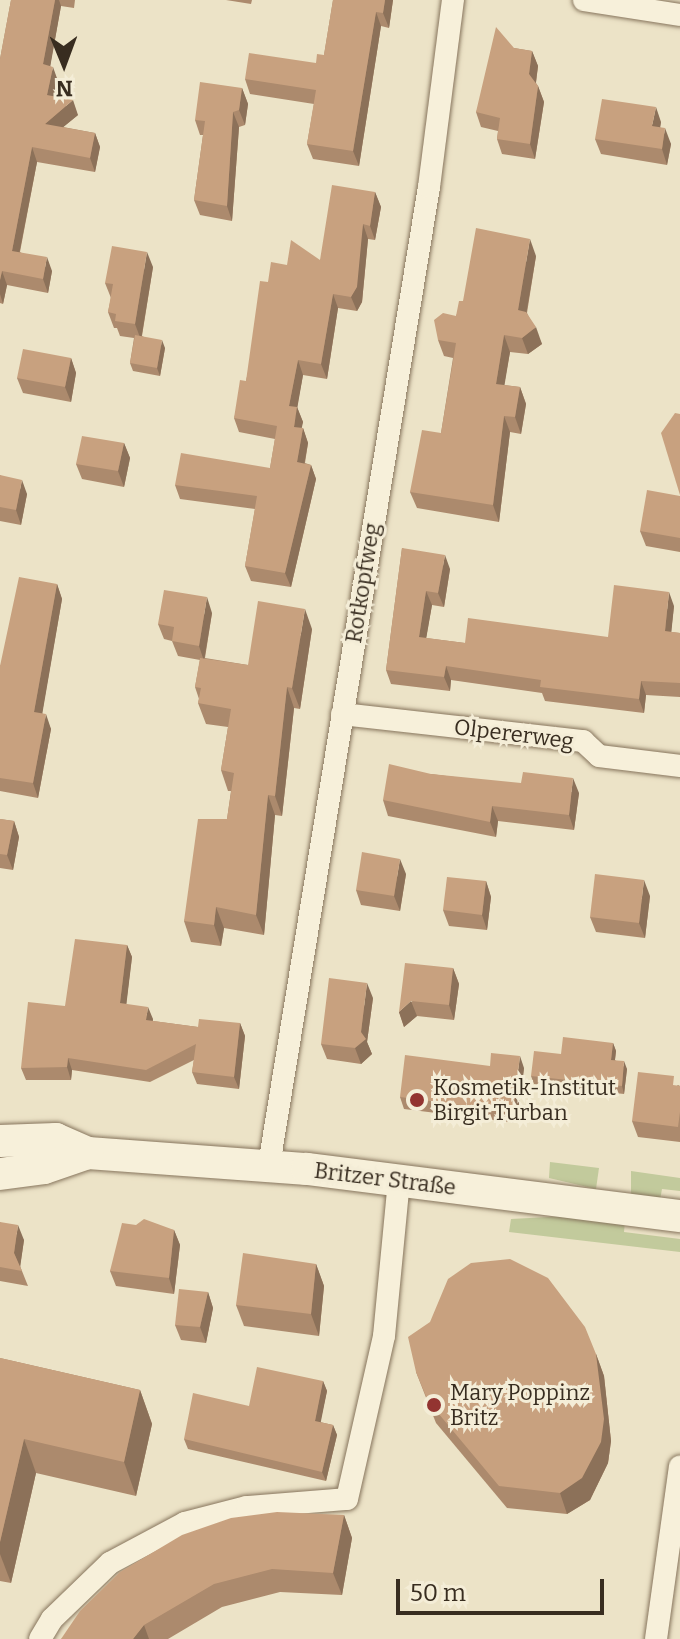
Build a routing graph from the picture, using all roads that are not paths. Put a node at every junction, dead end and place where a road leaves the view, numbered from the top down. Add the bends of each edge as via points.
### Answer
1 (453, 0) edge
2 (584, 0) edge
3 (680, 15) edge
4 (342, 714) junction
5 (680, 766) edge
6 (0, 1141) edge
7 (88, 1153) junction
8 (269, 1165) junction
9 (0, 1174) edge
10 (399, 1181) junction
11 (680, 1216) edge
12 (680, 1467) edge
13 (40, 1639) edge
14 (656, 1639) edge

1 - 4 street, Rotkopfweg via 429,187
2 - 3 street
4 - 5 street, Olpererweg via 583,741 599,756
4 - 8 street, Rotkopfweg
6 - 7 main road, Britzer Straße via 56,1139
7 - 8 main road, Britzer Straße
7 - 9 main road, Britzer Straße via 44,1168
8 - 10 main road, Britzer Straße
10 - 11 main road, Britzer Straße
10 - 13 street via 384,1336 347,1499 247,1507 185,1523 110,1563 52,1619
12 - 14 street

